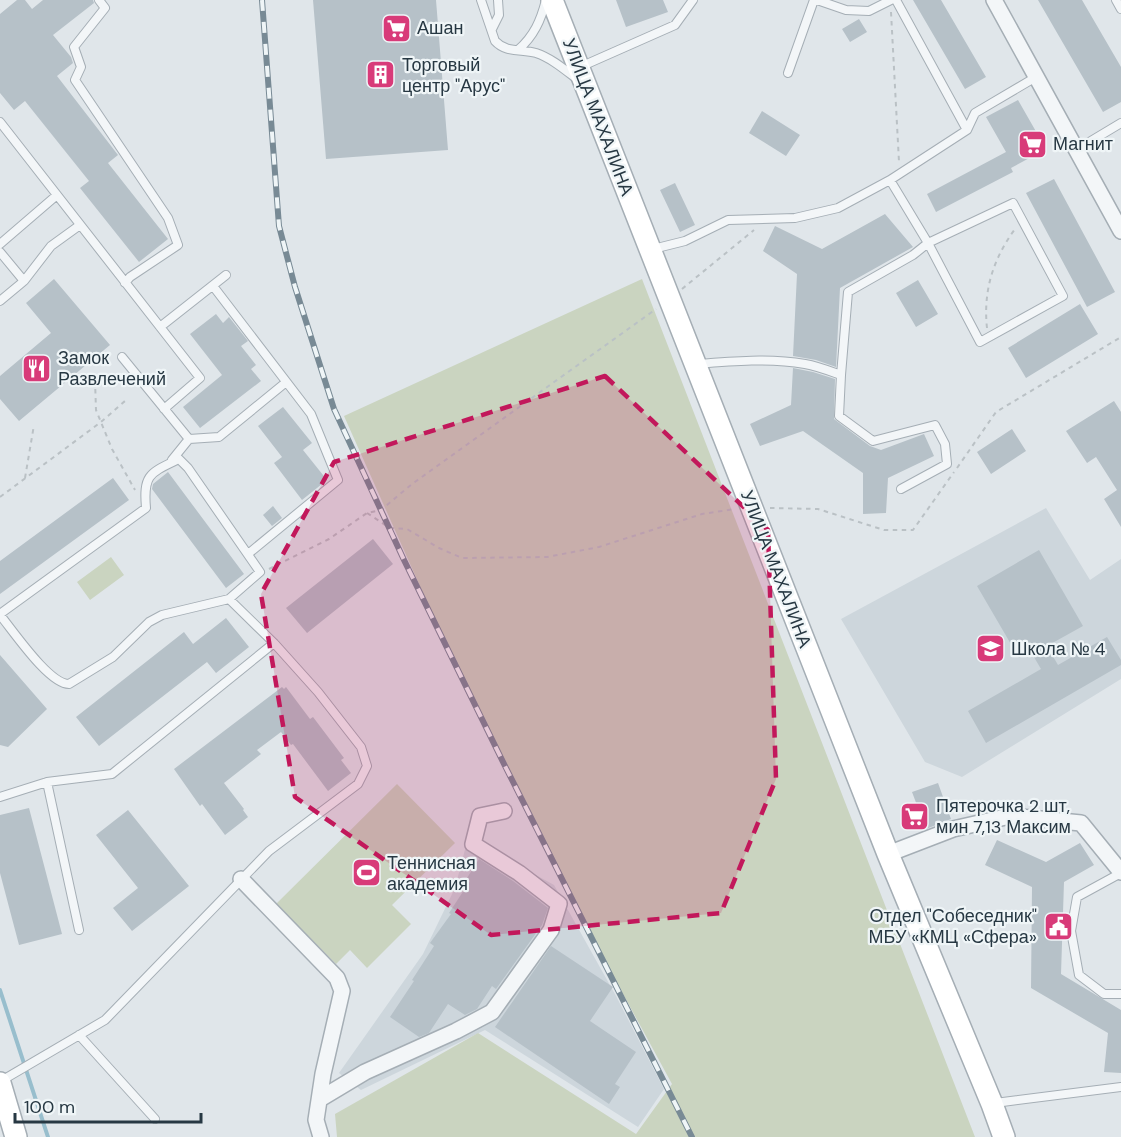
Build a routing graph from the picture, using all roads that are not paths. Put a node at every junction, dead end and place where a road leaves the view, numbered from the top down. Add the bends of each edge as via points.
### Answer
1 (99, 0) edge
2 (481, 0) edge
3 (498, 0) edge
4 (546, 0) edge
5 (552, 0) edge
6 (693, 0) edge
7 (816, 0) edge
8 (891, 0) edge
9 (897, 0) edge
10 (994, 0) edge
11 (1116, 0) edge
12 (1121, 9) edge
13 (492, 29) junction
14 (518, 50) junction
15 (788, 73) dead end
16 (582, 76) junction
17 (1036, 77) junction
18 (0, 122) edge
19 (1121, 123) edge
20 (968, 130) junction
21 (1076, 150) junction
22 (890, 180) junction
23 (57, 195) junction
24 (80, 225) junction
25 (1121, 231) edge
26 (928, 243) junction
27 (0, 244) edge
28 (651, 249) junction
29 (0, 252) edge
30 (226, 275) dead end
31 (24, 281) junction
32 (125, 282) junction
33 (213, 286) junction
34 (0, 301) edge
35 (160, 327) junction
36 (122, 357) dead end
37 (696, 364) junction
38 (842, 375) junction
39 (285, 383) junction
40 (164, 409) junction
41 (189, 439) junction
42 (169, 464) junction
43 (900, 489) dead end
44 (248, 554) junction
45 (229, 599) junction
46 (0, 614) edge
47 (274, 643) junction
48 (47, 782) junction
49 (0, 796) edge
50 (504, 811) dead end
51 (888, 854) junction
52 (1121, 872) edge
53 (241, 879) junction
54 (79, 930) dead end
55 (1121, 994) edge
56 (79, 1035) junction
57 (0, 1082) edge
58 (1121, 1087) edge
59 (320, 1099) junction
60 (992, 1104) junction
61 (156, 1119) dead end
62 (16, 1137) edge
63 (321, 1137) edge
64 (1004, 1137) edge

1 - 32 lane via 105,8 74,47 81,68 75,80 168,218 178,245
2 - 13 lane
3 - 13 lane via 499,15
4 - 14 lane via 534,33
5 - 16 street, УЛИЦА МАХАЛИНА
6 - 16 lane via 675,25
7 - 8 lane via 846,10 869,11
7 - 15 lane
9 - 20 lane
10 - 17 street
11 - 12 lane
13 - 14 lane via 499,45
14 - 16 lane via 536,53
16 - 28 street, УЛИЦА МАХАЛИНА
17 - 20 lane via 975,113
17 - 21 street
18 - 23 lane
19 - 21 lane
20 - 22 lane
21 - 25 street
22 - 26 lane
22 - 28 lane via 838,208 795,218 728,220 685,241
23 - 24 lane
23 - 27 lane
24 - 31 lane via 51,246
24 - 32 lane
26 - 26 lane via 1012,202 1064,296 980,342
26 - 38 lane via 848,292
28 - 37 street, УЛИЦА МАХАЛИНА
29 - 31 lane
30 - 33 lane
31 - 34 lane
32 - 35 lane
33 - 35 lane
33 - 39 lane
35 - 40 lane via 200,378
36 - 40 lane
37 - 38 lane via 786,362
37 - 51 street, УЛИЦА МАХАЛИНА
38 - 43 lane via 839,416 873,441 935,425 945,444 947,464
39 - 41 lane via 219,437
39 - 44 lane via 311,414 338,480
40 - 41 lane
41 - 42 lane
42 - 44 lane via 179,459 188,468
42 - 46 lane via 153,472 144,486 146,508
44 - 45 lane via 261,572
45 - 46 lane via 162,615 149,622 113,657 69,684 49,676
45 - 47 lane
47 - 48 lane via 112,774
47 - 53 lane via 361,747 367,766 358,784 269,850
48 - 49 lane
48 - 54 lane
50 - 59 street via 480,816 473,844 560,904 551,930 492,1012 365,1072
51 - 52 street via 953,829 1010,816 1081,823
51 - 60 street, УЛИЦА МАХАЛИНА
52 - 55 lane via 1077,897 1071,931 1079,975 1104,994
53 - 56 lane via 105,1020
53 - 59 street via 337,978 342,991
56 - 57 lane
56 - 61 lane
57 - 62 street
58 - 60 lane
59 - 63 street via 316,1120
60 - 64 street, УЛИЦА МАХАЛИНА

